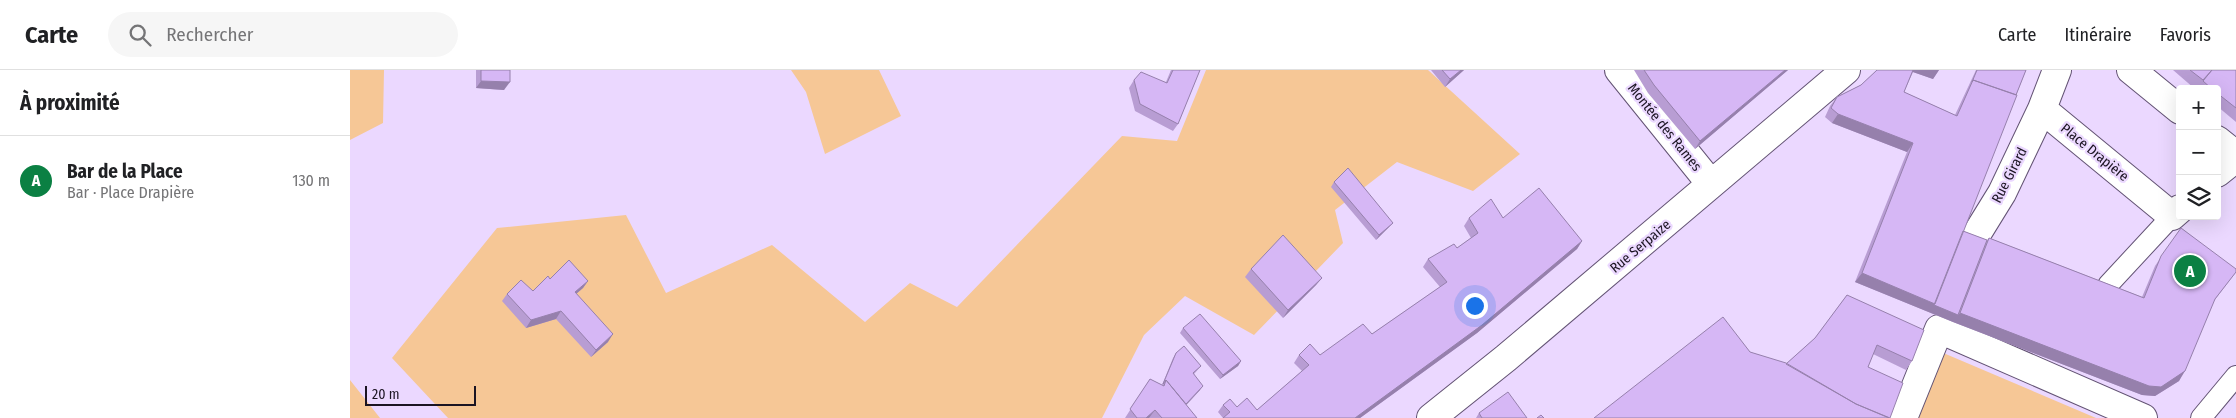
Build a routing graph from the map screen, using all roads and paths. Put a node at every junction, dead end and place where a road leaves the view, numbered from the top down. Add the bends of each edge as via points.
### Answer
1 (1619, 70) edge
2 (1846, 70) edge
3 (2058, 70) edge
4 (2131, 70) edge
5 (2176, 107) edge
6 (2042, 109) junction
7 (2221, 144) edge
8 (2236, 157) edge
9 (2221, 170) edge
10 (1711, 184) junction
11 (2176, 212) edge
12 (1974, 240) edge
13 (2108, 285) edge
14 (2236, 376) edge
15 (1431, 418) edge
16 (1903, 418) edge
17 (2143, 418) edge
18 (2201, 418) edge

1 - 10 street, Montée des Rames
2 - 10 street, Rue Serpaize
3 - 6 street
4 - 5 street
6 - 11 street, Place Drapière
6 - 12 street, Rue Girard via 2002,192
7 - 8 street
8 - 9 street
10 - 15 street, Rue Serpaize via 1522,346
11 - 13 lane
14 - 18 lane
16 - 17 street via 1939,329

